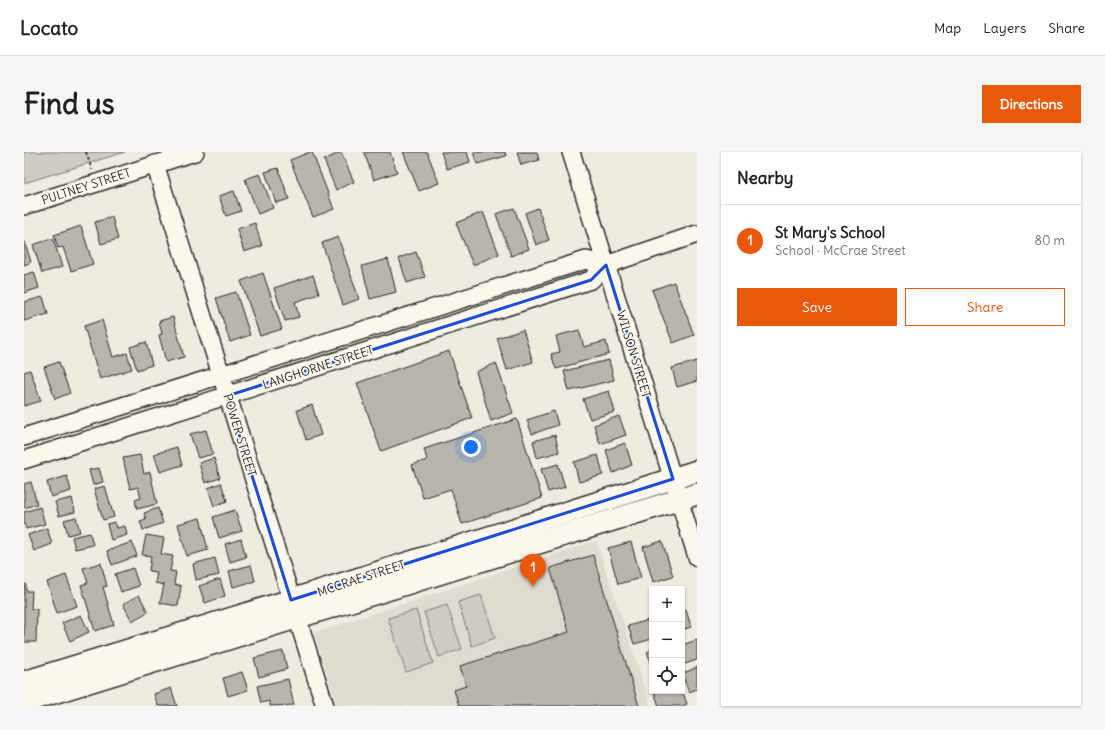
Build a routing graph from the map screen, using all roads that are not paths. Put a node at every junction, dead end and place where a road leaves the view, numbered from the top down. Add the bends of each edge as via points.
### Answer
1 (195, 152) edge
2 (571, 152) edge
3 (155, 164) junction
4 (24, 206) edge
5 (697, 234) edge
6 (606, 265) junction
7 (221, 376) junction
8 (227, 396) junction
9 (24, 437) edge
10 (24, 460) edge
11 (697, 471) edge
12 (673, 479) junction
13 (688, 497) edge
14 (697, 557) edge
15 (294, 609) junction
16 (24, 682) edge
17 (24, 702) edge
18 (325, 706) edge

1 - 3 street, PULTNEY STREET
2 - 6 street, WILSON STREET
3 - 4 street, PULTNEY STREET
3 - 7 street, POWER STREET
5 - 6 street, LANGHORNE STREET
6 - 7 street, LANGHORNE STREET via 586,260
6 - 8 street, LANGHORNE STREET via 592,280
6 - 12 street, WILSON STREET
7 - 8 street, POWER STREET
7 - 9 street, LANGHORNE STREET
8 - 10 street, LANGHORNE STREET
8 - 15 street, POWER STREET
11 - 12 main road, MCCRAE STREET
12 - 13 street, WILSON STREET
12 - 15 main road, MCCRAE STREET
13 - 14 street, WILSON STREET
13 - 15 main road, MCCRAE STREET
15 - 16 main road, MCCRAE STREET
15 - 17 main road, MCCRAE STREET
15 - 18 street, POWER STREET

